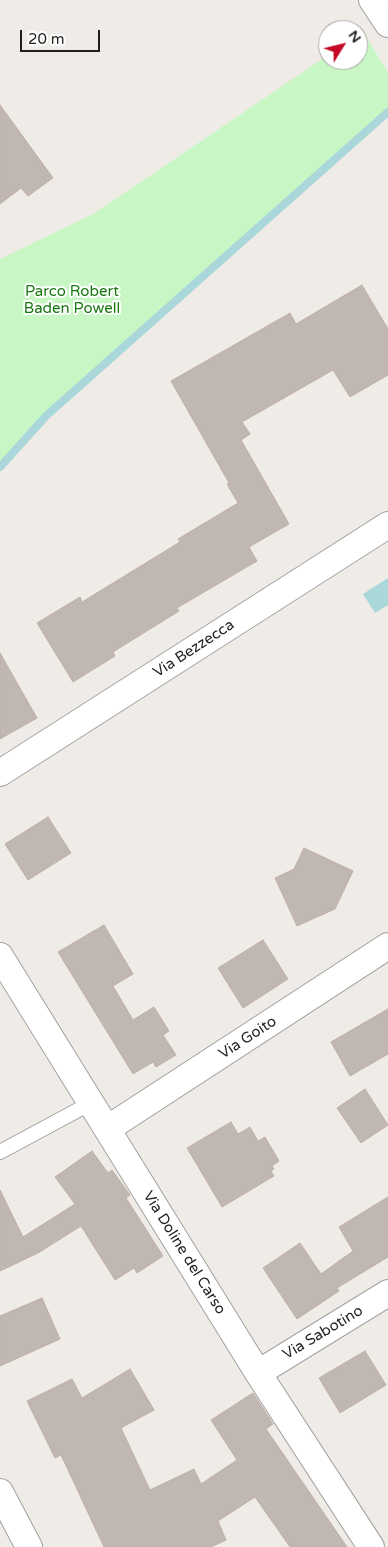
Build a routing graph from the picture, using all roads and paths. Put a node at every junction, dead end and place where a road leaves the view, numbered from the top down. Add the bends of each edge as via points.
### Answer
1 (388, 526) edge
2 (0, 773) edge
3 (388, 946) edge
4 (0, 956) edge
5 (91, 1104) junction
6 (107, 1129) junction
7 (0, 1152) edge
8 (388, 1293) edge
9 (258, 1373) junction
10 (0, 1492) edge
11 (29, 1547) edge
12 (371, 1547) edge

1 - 2 street, Via Bezzecca
3 - 6 street, Via Goito
4 - 5 street, Via Doline del Carso
5 - 6 street, Via Doline del Carso
5 - 7 lane
6 - 9 street, Via Doline del Carso
8 - 9 street, Via Sabotino
9 - 12 street, Via Doline del Carso
10 - 11 street

